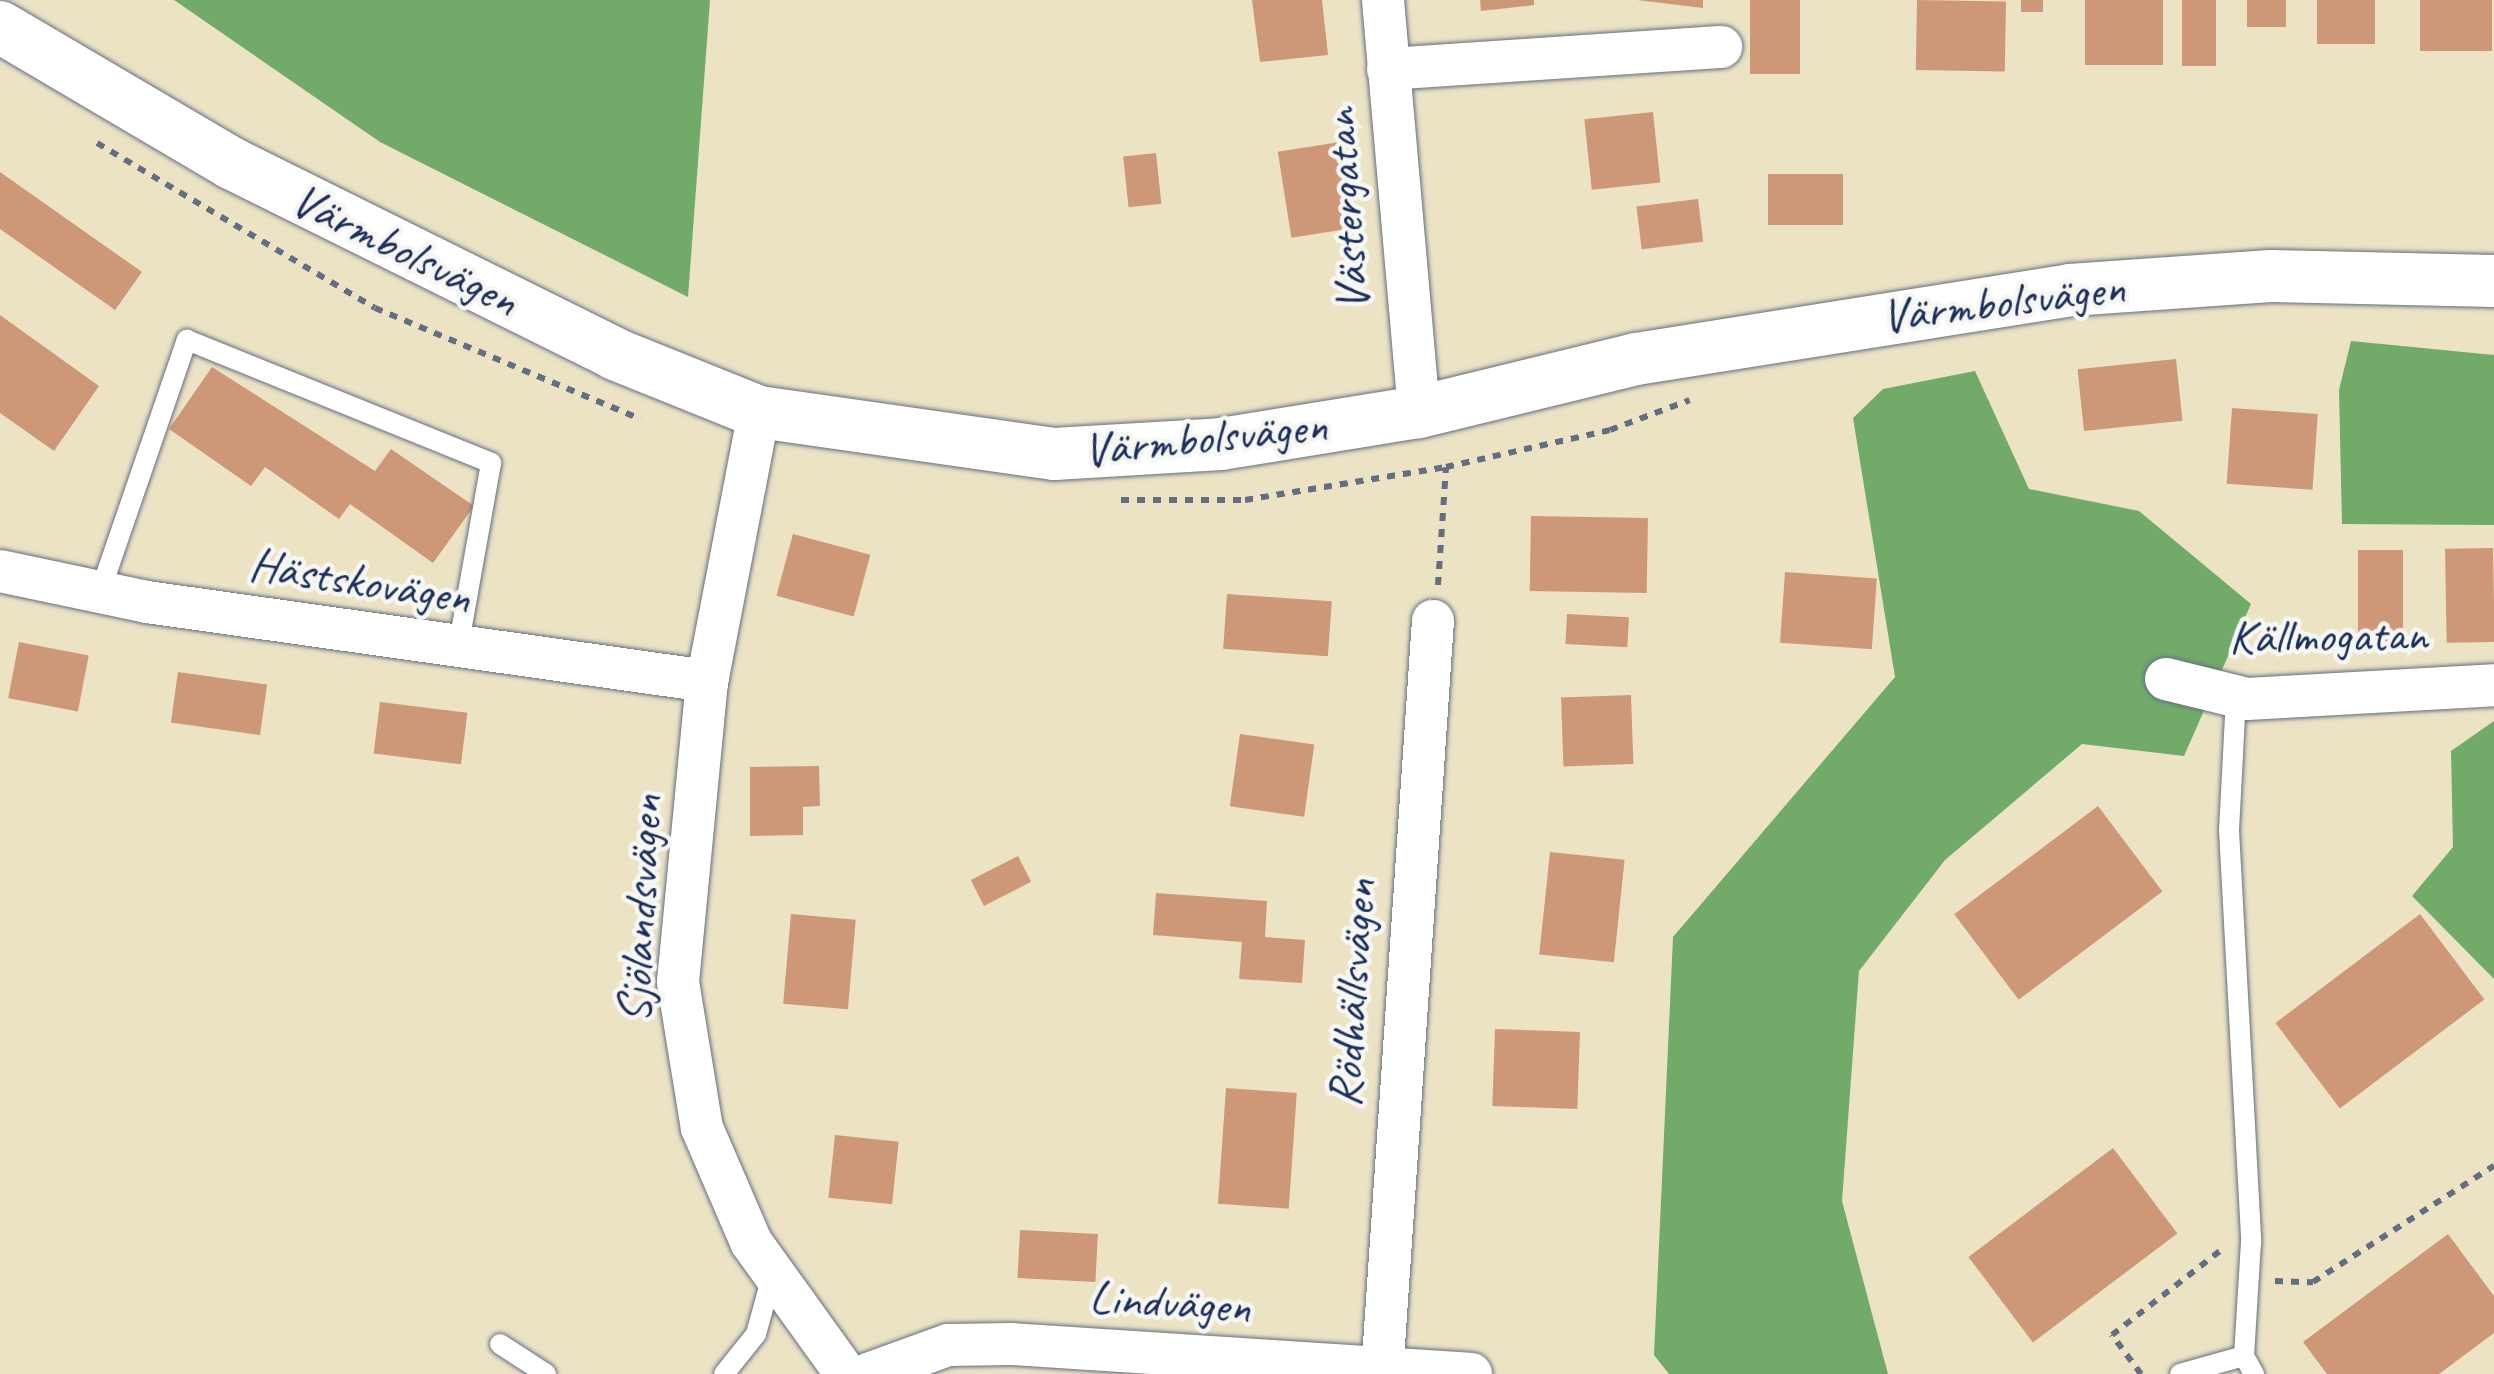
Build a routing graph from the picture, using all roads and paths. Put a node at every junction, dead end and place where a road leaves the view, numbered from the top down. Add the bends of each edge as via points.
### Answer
1 (1383, 0) edge
2 (0, 27) edge
3 (1720, 47) dead end
4 (1388, 69) junction
5 (88, 136) dead end
6 (2494, 281) edge
7 (1711, 395) dead end
8 (759, 412) junction
9 (1419, 412) junction
10 (657, 424) dead end
11 (1446, 467) junction
12 (1112, 498) dead end
13 (0, 570) edge
14 (100, 592) junction
15 (1433, 621) joint
16 (457, 649) junction
17 (2166, 679) dead end
18 (707, 681) junction
19 (2494, 685) edge
20 (2236, 696) junction
21 (2494, 1166) edge
22 (2249, 1228) junction
23 (2248, 1279) junction
24 (771, 1280) junction
25 (500, 1344) dead end
26 (2249, 1365) edge
27 (1382, 1370) edge
28 (546, 1374) edge
29 (724, 1374) edge
30 (846, 1374) edge
31 (868, 1374) edge
32 (1471, 1374) edge
33 (2140, 1374) edge
34 (2180, 1374) edge

1 - 4 street, Västergatan
2 - 8 street, Värmbolsvägen via 96,90 427,263
3 - 4 street
4 - 9 street, Västergatan
5 - 10 path via 374,308
6 - 9 street, Värmbolsvägen via 2271,276 2070,290 1636,359
7 - 11 path via 1610,430
8 - 9 street, Värmbolsvägen via 1054,454 1221,444
8 - 18 street, Sjölandsvägen
11 - 12 path via 1245,500
11 - 15 path
13 - 14 street, Hästskovägen
14 - 16 street, Hästskovägen
14 - 16 lane via 187,340 491,463
15 - 27 street, Rödhällsvägen
16 - 18 street, Hästskovägen
17 - 20 street, Källmogatan
18 - 24 street, Sjölandsvägen via 682,916 686,1058 702,1128
19 - 20 street, Källmogatan
20 - 22 lane via 2229,830
21 - 23 path via 2312,1282
22 - 23 lane
22 - 33 path via 2112,1335
23 - 26 lane
24 - 29 lane via 756,1334
24 - 30 street, Sjölandsvägen
25 - 28 lane
26 - 34 lane
27 - 31 street, Lindvägen via 948,1344
27 - 32 street, Lindvägen

